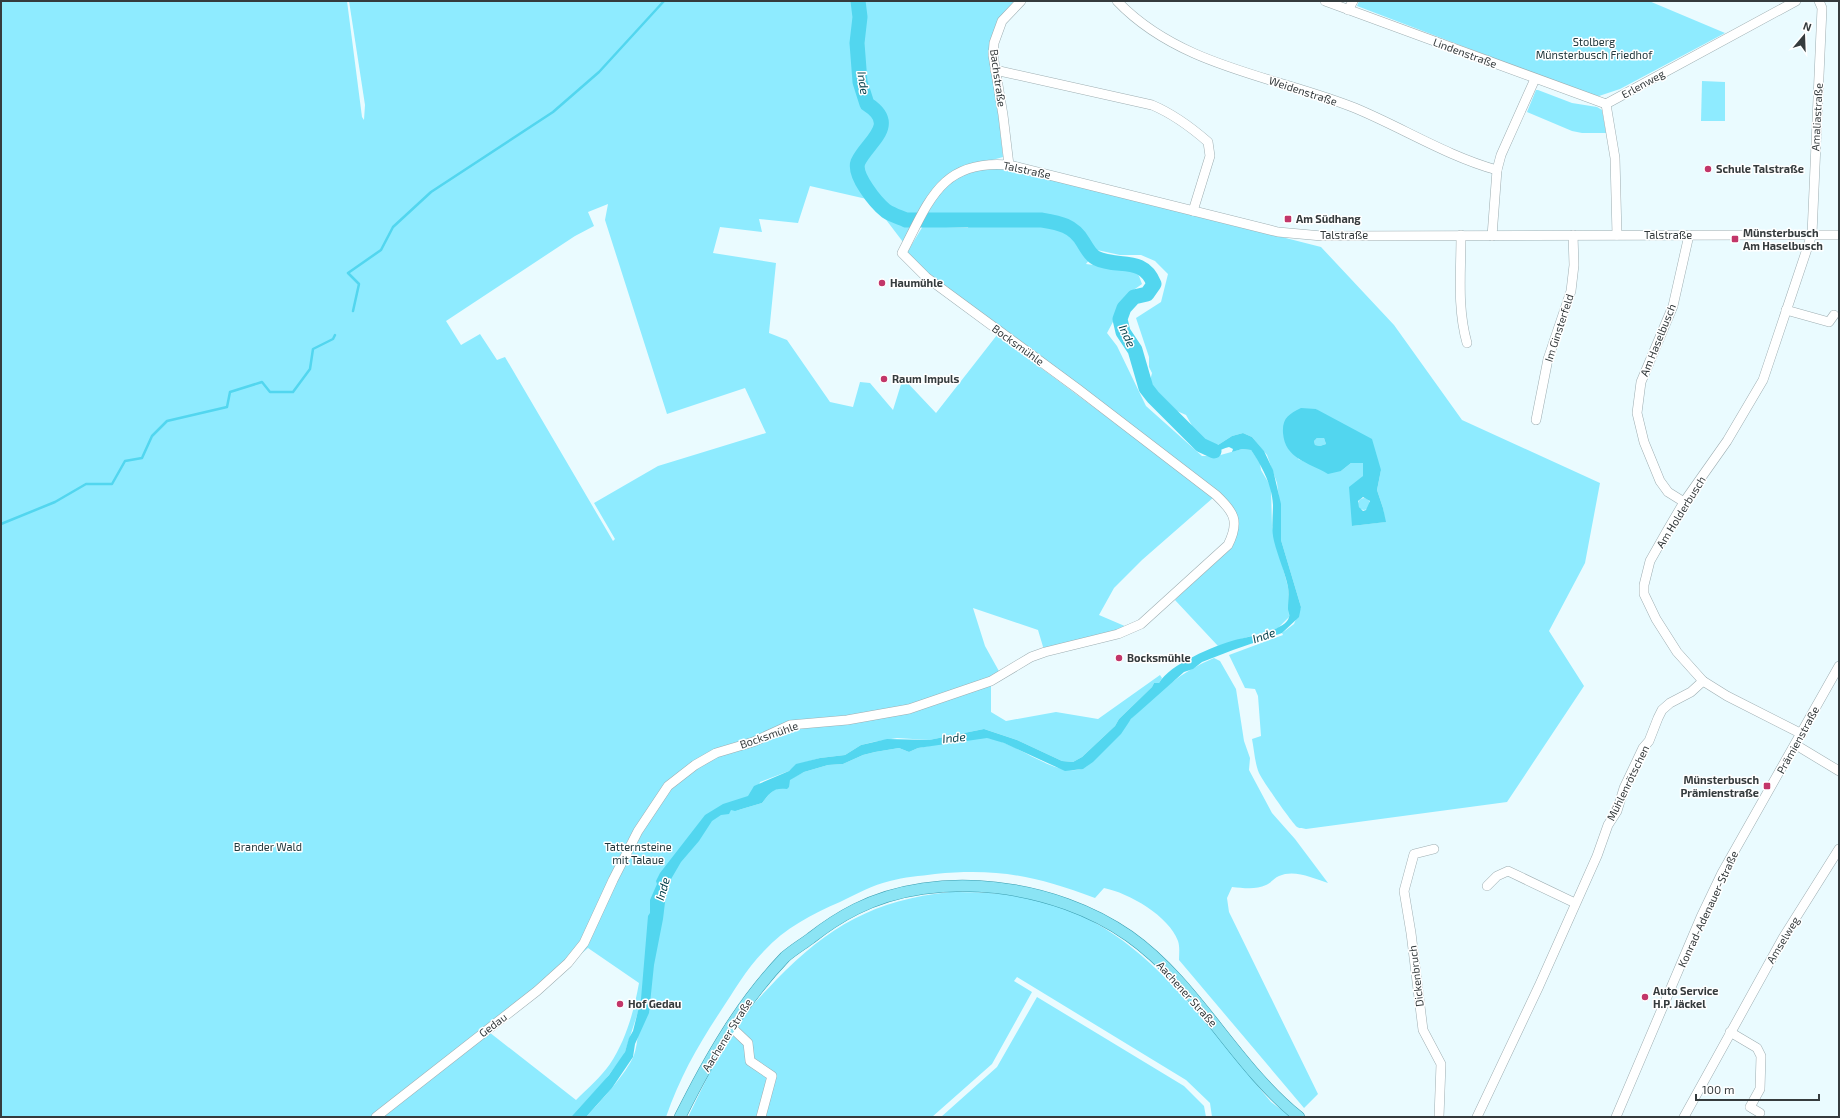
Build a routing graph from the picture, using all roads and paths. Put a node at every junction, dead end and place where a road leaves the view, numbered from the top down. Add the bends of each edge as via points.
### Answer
1 (1021, 1) edge
2 (1117, 1) edge
3 (1325, 1) edge
4 (1353, 1) edge
5 (1796, 1) edge
6 (1819, 1) edge
7 (1348, 10) junction
8 (995, 70) junction
9 (1535, 79) junction
10 (1606, 104) junction
11 (1009, 164) junction
12 (1497, 170) junction
13 (1193, 211) junction
14 (1812, 234) junction
15 (1461, 235) junction
16 (1573, 235) junction
17 (1617, 235) junction
18 (1839, 235) edge
19 (1492, 236) junction
20 (1689, 236) junction
21 (902, 253) joint
22 (1786, 310) junction
23 (1834, 315) dead end
24 (1467, 343) dead end
25 (1536, 420) dead end
26 (1684, 502) junction
27 (1839, 666) edge
28 (1704, 680) junction
29 (1802, 734) junction
30 (1796, 745) junction
31 (1839, 771) edge
32 (1744, 835) joint
33 (1839, 849) edge
34 (1434, 850) dead end
35 (1487, 886) dead end
36 (1575, 903) junction
37 (595, 920) joint
38 (730, 1026) junction
39 (1730, 1032) junction
40 (1760, 1112) dead end
41 (376, 1117) edge
42 (680, 1117) edge
43 (761, 1117) edge
44 (1299, 1117) edge
45 (1439, 1117) edge
46 (1477, 1117) edge
47 (1616, 1117) edge
48 (1684, 1117) edge

1 - 8 street, Bachstraße via 1002,21 997,31 993,49
2 - 12 street, Weidenstraße via 1154,32 1190,52 1225,67 1333,100 1454,156
3 - 7 street, Lindenstraße
4 - 7 street
5 - 10 street, Erlenweg
6 - 14 street, Amaliastraße via 1822,8
7 - 9 street, Lindenstraße
8 - 11 street, Bachstraße
8 - 13 street via 1152,105 1161,108 1201,136 1208,142 1210,156
9 - 10 street, Lindenstraße
9 - 12 street via 1501,155
10 - 17 street via 1615,158
11 - 13 street, Talstraße
11 - 21 street, Talstraße via 979,164 956,173 944,182 926,208
12 - 19 street
13 - 15 street, Talstraße via 1278,232 1322,236
14 - 18 street, Talstraße
14 - 20 street, Talstraße
14 - 22 street, Am Holderbusch
15 - 19 street, Talstraße
15 - 24 street via 1460,291 1462,325
16 - 17 street, Talstraße
16 - 19 street, Talstraße
16 - 25 street, Im Ginsterfeld via 1574,270 1571,291 1548,359
17 - 20 street, Talstraße
20 - 26 street, Am Haselbusch via 1673,306 1641,382 1637,414 1644,442 1660,481 1668,492
21 - 37 street, Bocksmühle via 926,277 1216,495 1229,508 1235,521 1234,533 1228,545 1170,598 1140,624 1118,634 1031,657 991,681 909,709 847,720 790,725 753,742 716,753 695,765 668,786 638,831 612,880
22 - 23 street via 1829,322
22 - 26 street, Am Holderbusch via 1763,380 1727,441
26 - 28 street, Am Holderbusch via 1650,561 1644,594 1677,652
27 - 29 street, Prämienstraße
28 - 29 street, Am Holderbusch via 1727,696
28 - 36 street, Mühlenrötschen via 1691,692 1662,710 1624,788 1617,811 1605,831 1597,856
29 - 30 street, Prämienstraße
30 - 31 street
30 - 32 street, Prämienstraße
32 - 47 street, Konrad-Adenauer-Straße via 1701,917
33 - 39 street, Amselweg via 1783,938
34 - 45 street, Dickenbruch via 1414,854 1404,891 1423,1030 1441,1064
35 - 36 street via 1497,876 1508,871
36 - 46 street, Mühlenrötschen
37 - 41 street, Gedau via 584,944 565,966 537,991
38 - 42 main road, Aachener Straße
38 - 43 street via 748,1043 750,1062 772,1076
38 - 44 main road, Aachener Straße via 749,998 787,956 829,924 857,908 889,897 949,886 1013,889 1052,899 1088,913 1129,936 1166,967 1258,1078
39 - 40 street via 1757,1048 1761,1056 1760,1089 1750,1107
39 - 48 street, Amselweg

